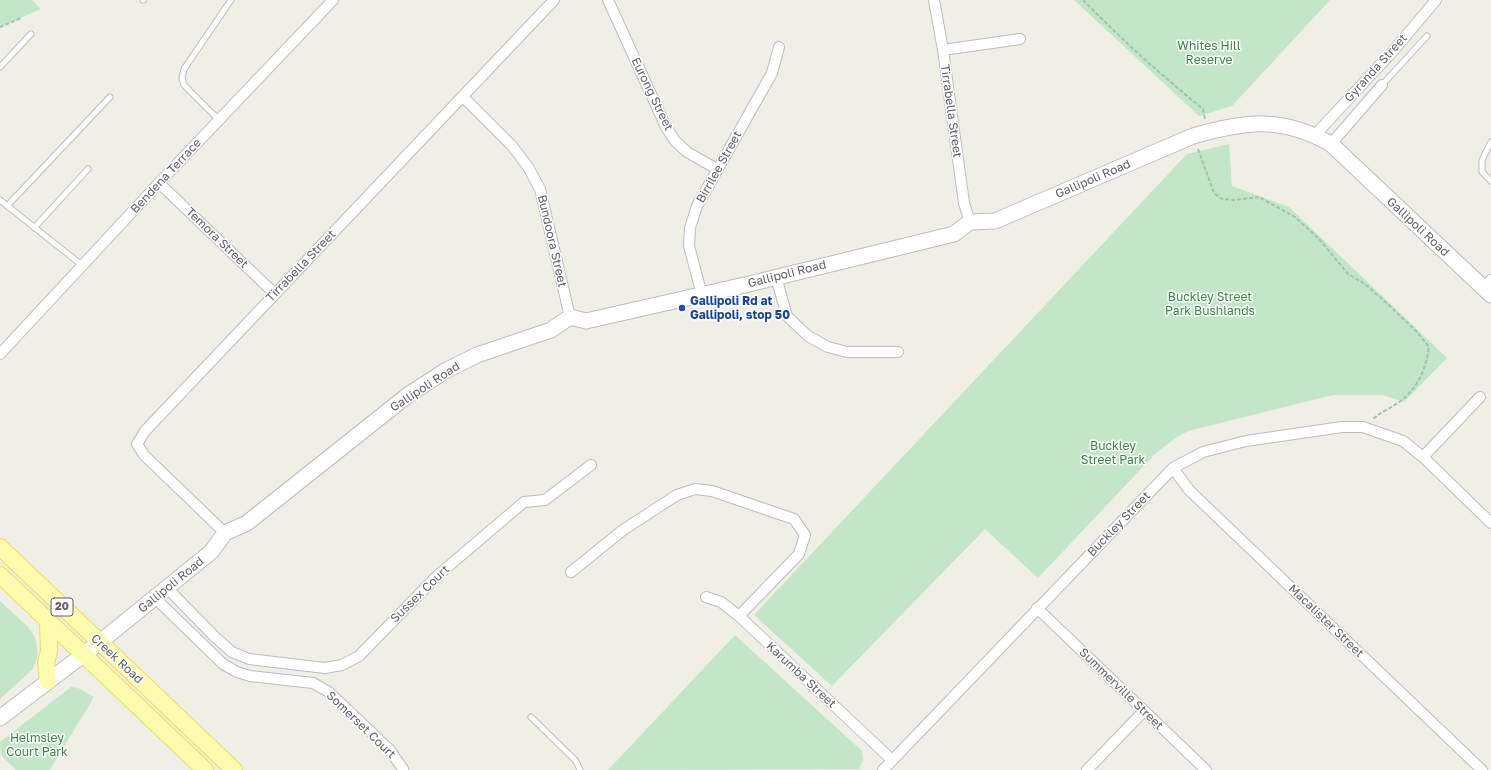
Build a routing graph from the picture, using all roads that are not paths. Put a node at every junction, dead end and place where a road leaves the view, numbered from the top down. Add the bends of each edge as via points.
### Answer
1 (231, 0) edge
2 (333, 0) edge
3 (554, 0) edge
4 (608, 0) edge
5 (934, 0) edge
6 (1436, 0) edge
7 (31, 34) dead end
8 (1427, 36) dead end
9 (1020, 39) dead end
10 (779, 47) dead end
11 (943, 50) junction
12 (0, 66) edge
13 (1382, 85) joint
14 (463, 96) junction
15 (110, 97) dead end
16 (219, 120) junction
17 (1315, 135) junction
18 (1491, 142) edge
19 (1331, 144) junction
20 (88, 170) dead end
21 (717, 170) junction
22 (1491, 181) edge
23 (159, 183) junction
24 (0, 200) edge
25 (7, 206) junction
26 (970, 222) junction
27 (34, 228) junction
28 (83, 266) junction
29 (776, 277) junction
30 (1488, 288) edge
31 (274, 294) junction
32 (702, 295) junction
33 (570, 318) junction
34 (898, 352) dead end
35 (0, 354) edge
36 (1480, 397) dead end
37 (1422, 457) junction
38 (591, 465) dead end
39 (1174, 468) junction
40 (1491, 523) edge
41 (225, 533) junction
42 (0, 547) edge
43 (571, 572) dead end
44 (0, 575) edge
45 (161, 593) junction
46 (706, 597) dead end
47 (1037, 608) junction
48 (739, 616) junction
49 (48, 621) junction
50 (100, 642) junction
51 (232, 652) junction
52 (83, 655) junction
53 (223, 664) junction
54 (48, 681) junction
55 (1144, 711) junction
56 (531, 717) dead end
57 (0, 718) edge
58 (892, 760) junction
59 (404, 769) edge
60 (205, 770) edge
61 (234, 770) edge
62 (580, 770) edge
63 (882, 770) edge
64 (1087, 770) edge
65 (1206, 770) edge
66 (1482, 770) edge

1 - 16 lane via 184,69 182,78 184,85
2 - 16 street, Bendena Terrace
3 - 14 street, Tirrabella Street
4 - 21 street, Eurong Street via 666,127 675,141 687,152
5 - 11 street, Tirrabella Street
6 - 17 street, Gyranda Street via 1394,50
7 - 12 lane
8 - 13 lane
9 - 11 street
10 - 21 street, Birrilee Street via 772,73
11 - 26 street, Tirrabella Street via 964,203
13 - 19 street
14 - 31 street, Tirrabella Street
14 - 33 street, Bundoora Street via 513,147 540,189
15 - 25 lane
16 - 23 street, Bendena Terrace
17 - 19 street, Gallipoli Road
17 - 26 street, Gallipoli Road via 1285,126 1252,123 1200,134 995,221
18 - 22 lane via 1482,160 1482,172
19 - 30 street, Gallipoli Road
20 - 27 lane
21 - 32 street, Birrilee Street via 697,206 690,228 689,246
23 - 28 street, Bendena Terrace
23 - 31 street, Temora Street
24 - 25 lane
25 - 27 lane
26 - 29 street, Gallipoli Road via 954,234
27 - 28 lane
28 - 35 street, Bendena Terrace
29 - 32 street, Gallipoli Road
29 - 34 street via 787,316 808,336 828,347 847,352
31 - 41 street, Tirrabella Street via 145,431 137,444 144,455
32 - 33 street, Gallipoli Road via 586,321
33 - 41 street, Gallipoli Road via 551,330 477,355 445,370 408,395 247,523
36 - 37 street
37 - 39 street, Buckley Street via 1402,441 1363,427 1342,427 1246,441 1203,452
37 - 40 street, Buckley Street
38 - 51 street, Sussex Court via 545,500 524,502 437,576 358,656 342,665 325,668 249,658
39 - 47 street, Buckley Street
39 - 66 street, Macalister Street via 1189,490
41 - 45 street, Gallipoli Road via 211,552
42 - 50 main road, Creek Road / 20
43 - 48 street via 623,530 676,495 695,489 712,491 794,519 805,535 799,554
44 - 49 main road, Creek Road / 20
45 - 50 street, Gallipoli Road
45 - 51 street, Sussex Court
45 - 53 street
46 - 48 street, Karumba Street via 721,602
47 - 55 street, Summerville Street
47 - 58 street, Buckley Street
48 - 58 street, Karumba Street
49 - 52 main road, Creek Road / 20
49 - 54 main road
50 - 52 street, Gallipoli Road
50 - 61 main road, Creek Road / 20
51 - 53 street
52 - 54 street, Gallipoli Road
52 - 60 main road, Creek Road / 20
53 - 59 street, Somerset Court via 250,676 313,683 329,692 389,749
54 - 57 street, Gallipoli Road
55 - 64 street
55 - 65 street, Summerville Street
56 - 62 lane via 576,760
58 - 63 street, Buckley Street

